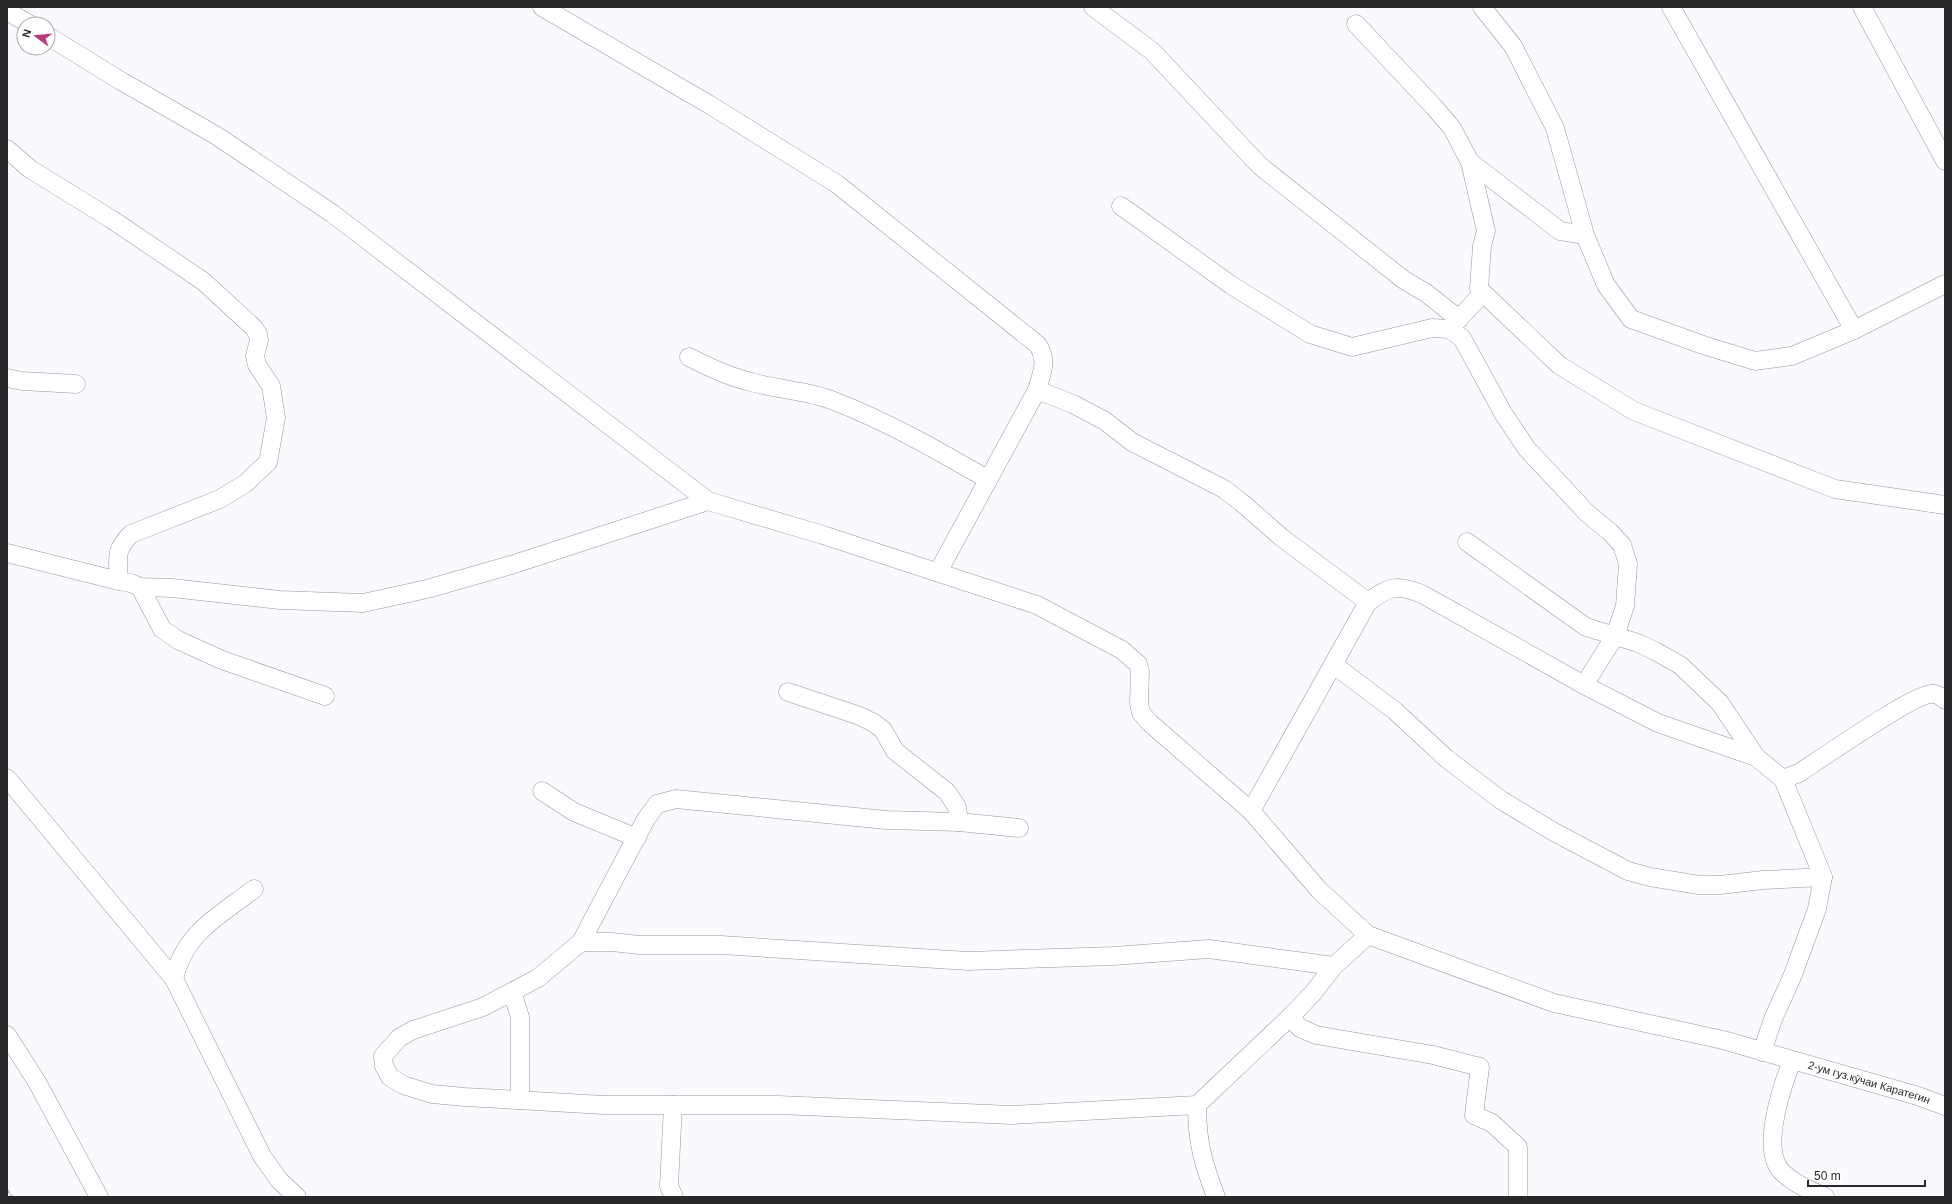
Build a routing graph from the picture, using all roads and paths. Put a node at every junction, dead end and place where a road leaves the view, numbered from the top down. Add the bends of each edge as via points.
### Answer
1 (542, 7) edge
2 (1093, 7) edge
3 (1482, 7) edge
4 (1671, 7) edge
5 (1862, 7) edge
6 (7, 11) edge
7 (16, 16) edge
8 (1356, 24) dead end
9 (56, 41) edge
10 (7, 150) edge
11 (1945, 161) edge
12 (1470, 162) junction
13 (1120, 206) dead end
14 (1585, 235) junction
15 (1945, 284) edge
16 (1484, 293) junction
17 (1454, 324) junction
18 (1854, 330) junction
19 (689, 357) dead end
20 (7, 378) edge
21 (76, 384) dead end
22 (1036, 390) junction
23 (987, 479) junction
24 (708, 501) junction
25 (1945, 505) edge
26 (1467, 542) dead end
27 (7, 553) edge
28 (938, 572) junction
29 (119, 581) junction
30 (140, 587) junction
31 (1368, 602) junction
32 (1615, 636) junction
33 (1334, 665) junction
34 (1584, 685) junction
35 (788, 692) dead end
36 (325, 696) dead end
37 (1945, 700) edge
38 (1756, 757) junction
39 (7, 778) edge
40 (1784, 779) junction
41 (542, 791) dead end
42 (1251, 811) junction
43 (959, 822) junction
44 (1020, 828) dead end
45 (637, 838) junction
46 (1823, 877) junction
47 (254, 890) dead end
48 (1368, 935) junction
49 (581, 942) junction
50 (1334, 966) junction
51 (174, 979) junction
52 (512, 992) junction
53 (1290, 1017) junction
54 (7, 1035) edge
55 (1762, 1052) junction
56 (1792, 1061) junction
57 (520, 1100) junction
58 (673, 1105) junction
59 (1197, 1105) junction
60 (1945, 1106) edge
61 (7, 1190) edge
62 (12, 1197) edge
63 (99, 1197) edge
64 (297, 1197) edge
65 (674, 1197) edge
66 (1216, 1197) edge
67 (1518, 1197) edge
68 (1824, 1197) edge

1 - 22 street via 710,105 836,184 1038,345 1044,363
2 - 17 street via 1152,51 1260,166 1404,280 1426,294
3 - 14 street via 1513,46 1556,128
4 - 18 street
5 - 11 street
6 - 7 street
8 - 12 street via 1452,128
9 - 24 street via 217,136 333,214
10 - 29 street via 30,168 203,281 254,328 259,340 255,356 257,365 271,386 276,418 268,462 246,484 220,499 131,534 120,544 117,556
12 - 14 street via 1560,231
12 - 16 street via 1486,231 1482,246 1479,289
13 - 17 street via 1232,286 1310,334 1352,347
14 - 18 street via 1606,285 1631,319 1704,345 1755,361 1792,356
15 - 18 street
16 - 17 street
16 - 25 street via 1559,365 1634,410 1835,489
17 - 32 street via 1503,414 1527,449 1581,508 1622,545 1628,564 1627,583 1625,606
19 - 23 street via 750,382 802,391 833,400 918,438
20 - 21 street
22 - 23 street
22 - 31 street via 1073,404 1105,421 1132,442 1224,489 1281,537
23 - 28 street
24 - 28 street
24 - 30 street via 512,565 427,589 363,603 280,600
26 - 32 street via 1586,627
27 - 29 street
28 - 42 street via 1037,605 1122,650 1138,664 1141,713 1150,724
29 - 30 street
30 - 36 street via 162,629 178,640 222,660
31 - 33 street
31 - 34 street via 1394,587 1406,588 1429,597
32 - 34 street
32 - 38 street via 1655,651 1680,665 1720,703
33 - 42 street
33 - 46 street via 1395,710 1447,759 1501,800 1554,832 1628,871 1699,885
34 - 38 street via 1658,723
35 - 43 street via 874,723 883,730 895,751 947,792 957,807
37 - 40 street via 1931,694 1920,698 1799,773
38 - 40 street
39 - 51 street
40 - 46 street
41 - 45 street via 574,812
42 - 48 street via 1319,890
43 - 44 street
43 - 45 street via 886,820 676,799 657,804
45 - 49 street
46 - 55 street via 1817,909
47 - 51 street via 207,924 188,944 177,964
48 - 50 street
48 - 55 street, 2-ум гуз.кӯчаи Каратегин via 1554,1003 1722,1040
49 - 50 street via 721,945 968,961 1112,956 1209,949
49 - 52 street via 538,978
50 - 53 street
51 - 64 street via 262,1156 279,1180
52 - 57 street via 520,1017
52 - 57 street via 483,1007 413,1030 399,1038 383,1056 384,1066 390,1077 403,1085 432,1094
53 - 59 street
53 - 67 street via 1300,1028 1316,1036 1433,1055 1480,1067 1474,1114 1492,1123 1518,1147
54 - 63 street via 37,1082
55 - 56 street, 2-ум гуз.кӯчаи Каратегин
56 - 60 street, 2-ум гуз.кӯчаи Каратегин
56 - 68 street via 1775,1114 1774,1156 1781,1172
57 - 58 street via 604,1105
58 - 59 street via 779,1105 1012,1115
58 - 65 street via 669,1186
59 - 66 street via 1201,1153
61 - 62 path

